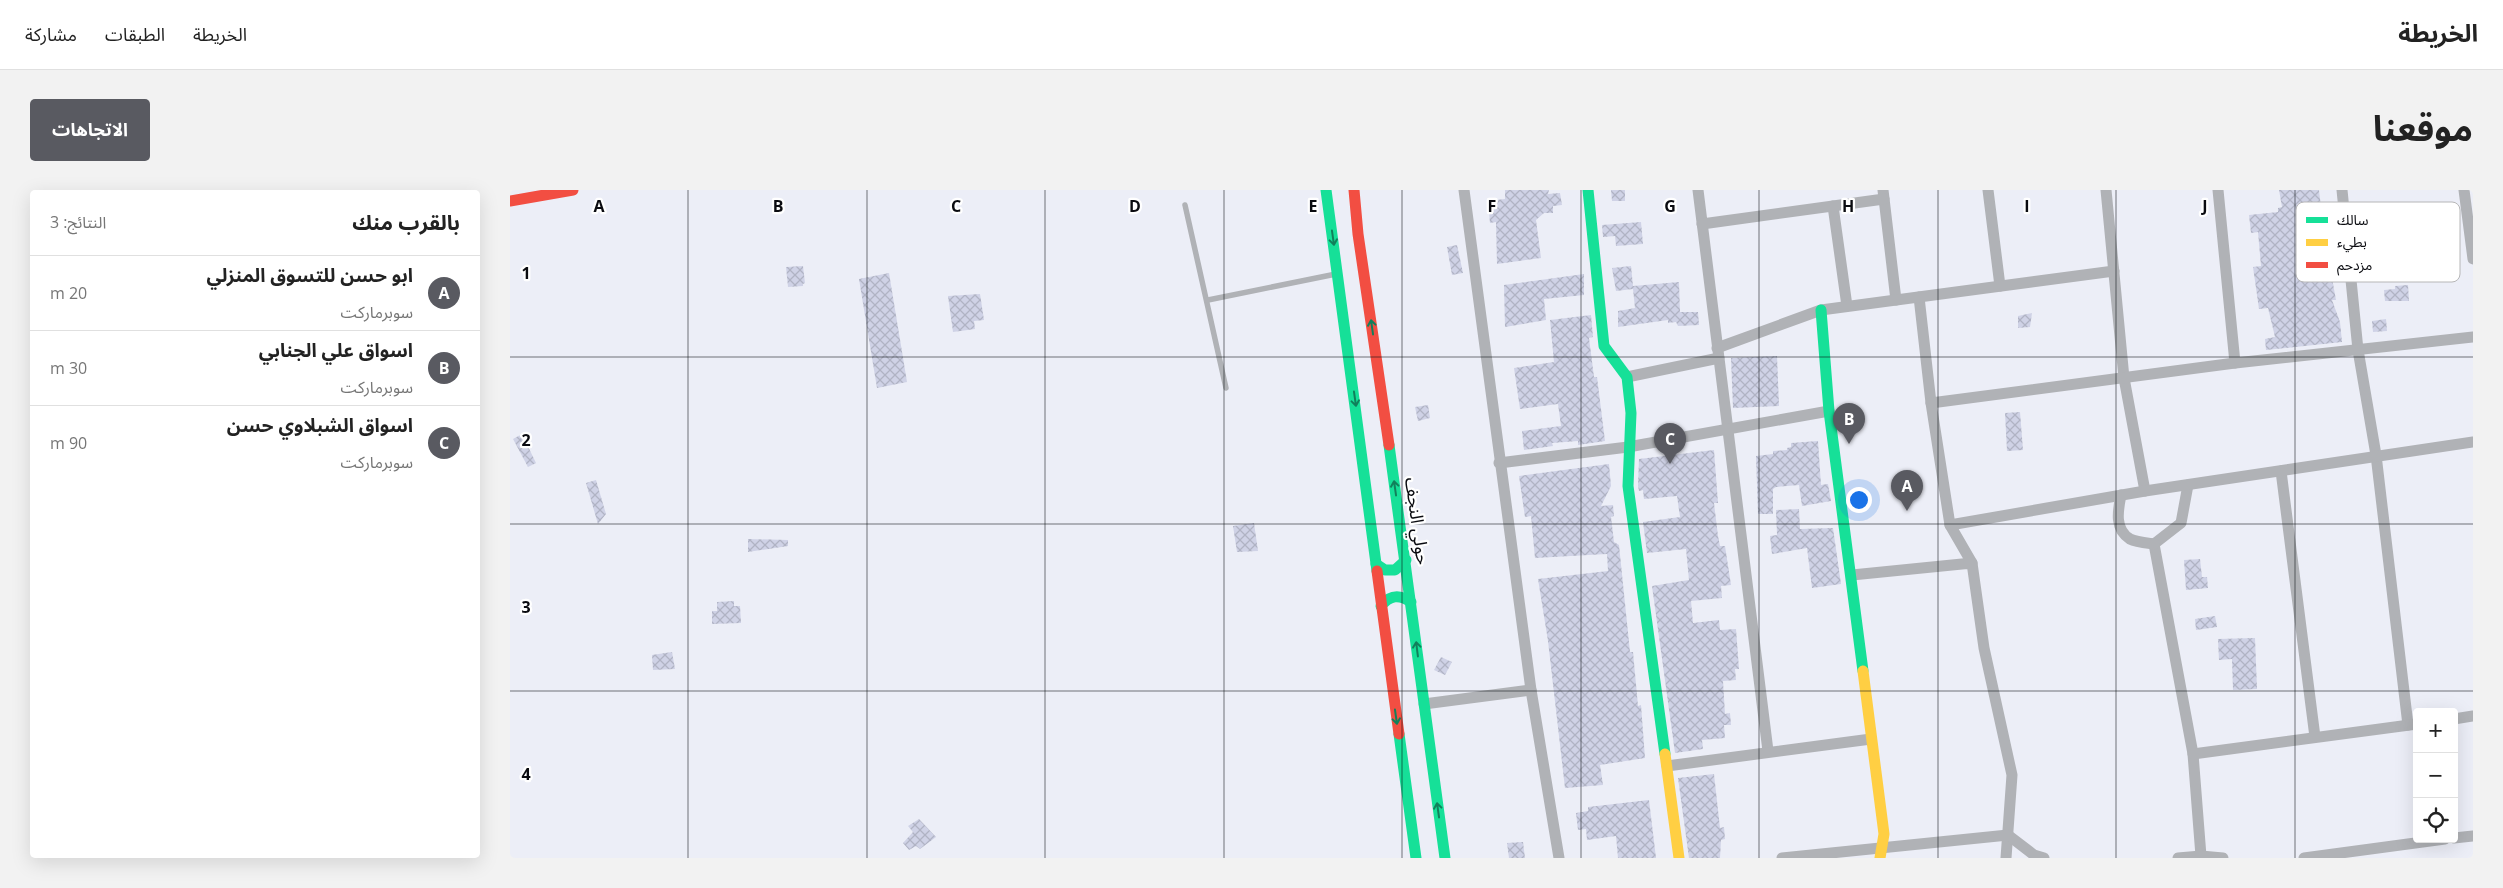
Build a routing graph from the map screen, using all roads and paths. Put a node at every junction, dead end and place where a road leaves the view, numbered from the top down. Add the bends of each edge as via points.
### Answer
1 (573, 190) edge
2 (1326, 190) edge
3 (1354, 190) edge
4 (1464, 190) edge
5 (1588, 190) edge
6 (1698, 190) edge
7 (1988, 190) edge
8 (2106, 190) edge
9 (2218, 190) edge
10 (2464, 190) edge
11 (1883, 194) edge
12 (510, 201) edge
13 (1185, 205) dead end
14 (1833, 206) junction
15 (1702, 224) junction
16 (2473, 259) edge
17 (2114, 271) junction
18 (1338, 273) junction
19 (2351, 282) edge
20 (2000, 286) junction
21 (1919, 297) junction
22 (1208, 300) junction
23 (1896, 300) junction
24 (1847, 306) junction
25 (1821, 310) junction
26 (2473, 338) edge
27 (2358, 350) junction
28 (1718, 353) junction
29 (2235, 363) junction
30 (1627, 377) junction
31 (2124, 378) junction
32 (1226, 388) dead end
33 (1931, 404) junction
34 (1830, 410) junction
35 (1728, 428) junction
36 (2473, 442) edge
37 (1628, 447) junction
38 (2376, 455) junction
39 (1499, 463) junction
40 (2281, 471) junction
41 (2188, 485) junction
42 (2144, 491) junction
43 (2121, 495) junction
44 (1950, 526) junction
45 (2154, 544) junction
46 (1406, 560) junction
47 (1376, 564) junction
48 (1972, 564) junction
49 (1852, 575) junction
50 (1411, 602) junction
51 (1381, 606) junction
52 (1531, 690) junction
53 (1424, 704) junction
54 (2473, 716) edge
55 (2458, 718) edge
56 (2412, 725) edge
57 (2315, 737) junction
58 (1871, 738) junction
59 (1768, 751) junction
60 (2193, 754) junction
61 (1667, 766) junction
62 (2008, 835) junction
63 (2473, 836) edge
64 (2458, 838) edge
65 (2426, 843) edge
66 (1881, 852) edge
67 (2380, 853) edge
68 (2201, 856) junction
69 (1416, 858) edge
70 (1445, 858) edge
71 (1559, 858) edge
72 (1679, 858) edge
73 (1782, 858) edge
74 (2006, 858) edge
75 (2044, 858) edge
76 (2178, 858) edge
77 (2223, 858) edge
78 (2304, 858) edge

1 - 12 main road
2 -> 18 main road
46 -> 3 main road, حولي النجف
4 - 39 street
5 - 30 main road via 1604,346
6 - 15 street
7 - 20 street
8 - 17 street
9 - 29 street
10 - 16 street
11 - 14 street
11 - 23 street
13 - 22 lane
14 - 15 street
14 - 24 street
15 - 28 street
17 - 20 street
17 - 31 street
18 - 22 lane
18 -> 47 main road
19 - 27 street
20 - 21 street
21 - 23 street
21 - 33 street
22 - 32 lane
23 - 24 street
24 - 25 street
25 - 28 street
25 - 34 main road
26 - 27 street
27 - 29 street
27 - 38 street
28 - 30 street
28 - 35 street
29 - 31 street
30 - 37 main road via 1631,413
31 - 33 street
31 - 42 street
33 - 44 street
34 - 35 street
34 - 49 main road
35 - 37 street
35 - 59 street
36 - 38 street
37 - 39 street
37 - 61 main road via 1628,486
38 - 40 street
38 - 56 street
39 - 52 street
40 - 41 street
40 - 57 street
41 - 42 street
41 - 45 street via 2181,523
42 - 43 street
43 - 44 street
43 - 45 street via 2117,513 2119,526 2130,539
44 - 48 street
45 - 60 street
46 - 47 main road via 1395,570 1385,570
46 - 50 main road, حولي النجف
47 - 51 main road
48 - 49 street
48 - 62 street via 1984,648 2012,775
49 - 58 main road
50 - 51 main road via 1395,596
53 -> 50 main road, حولي النجف
51 -> 69 main road
52 - 53 street
52 - 71 street
70 -> 53 main road, حولي النجف
54 - 55 street
56 - 57 street
57 - 60 street
58 - 59 street
58 - 66 main road via 1884,834
59 - 61 street
60 - 68 street
61 - 72 main road
62 - 66 street
62 - 74 street
62 - 75 street via 2034,855
63 - 64 street
65 - 67 street
66 - 73 street
67 - 78 street
68 - 76 street
68 - 77 street

